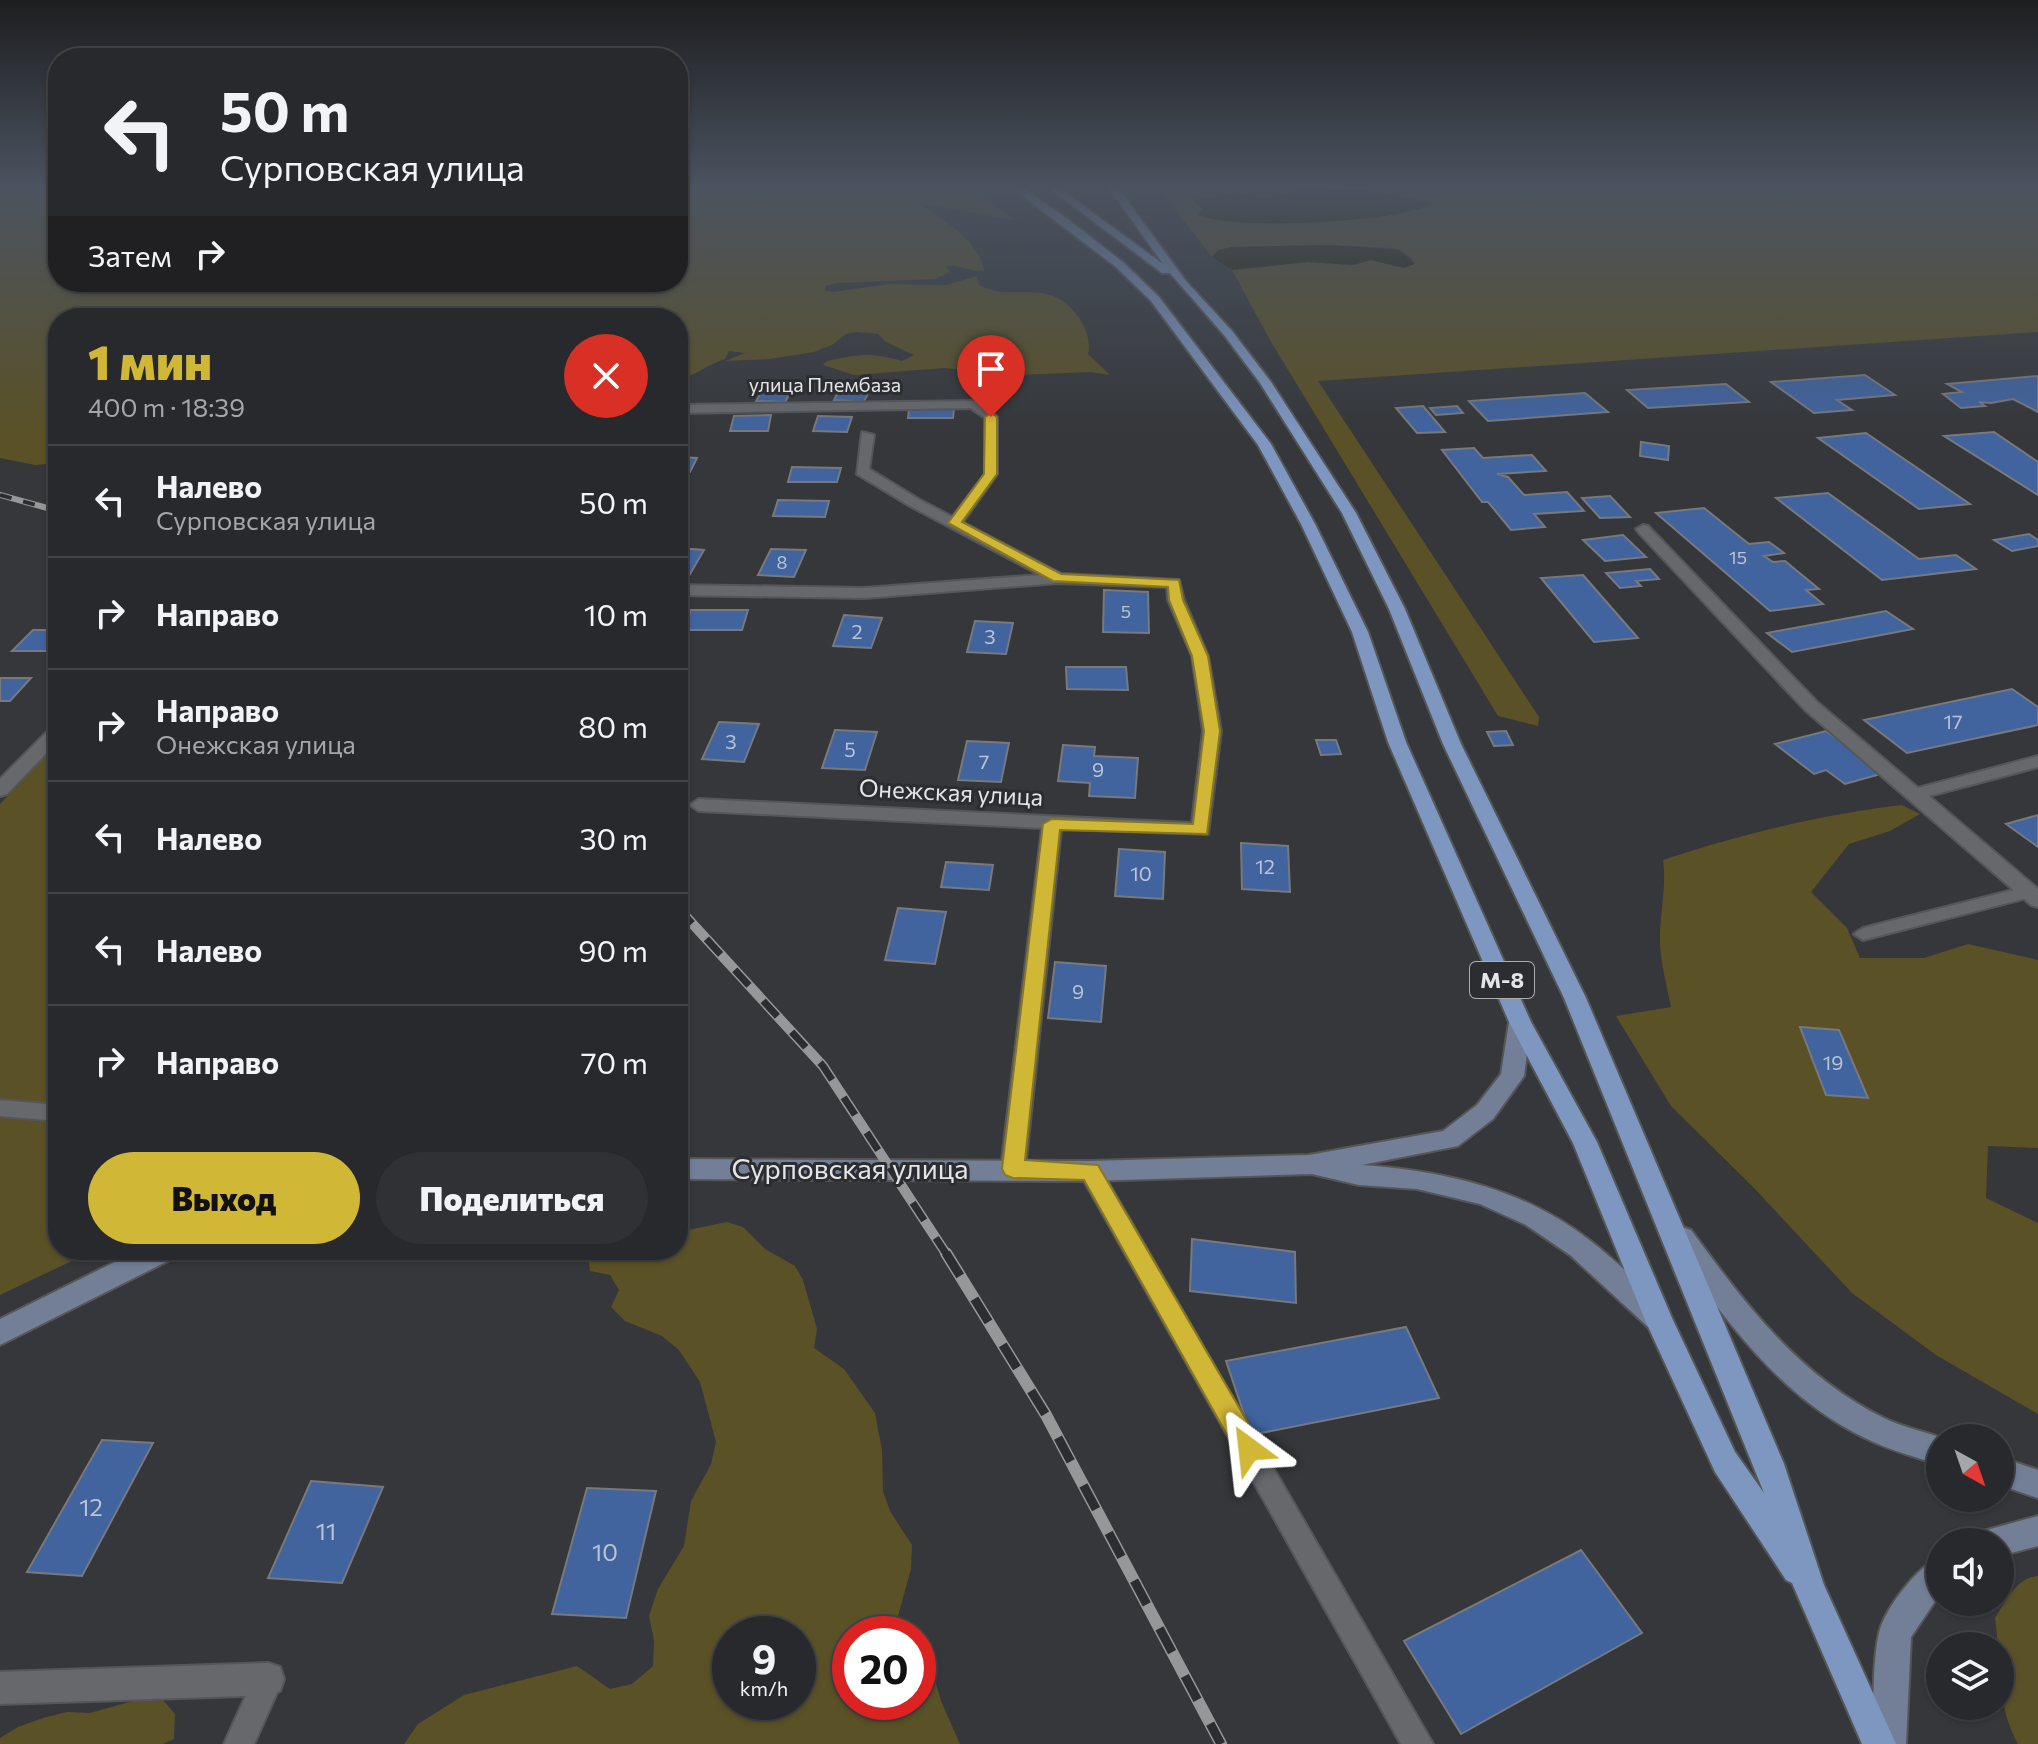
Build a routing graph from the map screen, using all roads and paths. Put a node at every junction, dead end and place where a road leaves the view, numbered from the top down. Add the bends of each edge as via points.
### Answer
1 (1125, 269) edge
2 (1164, 269) edge
3 (1172, 269) edge
4 (1182, 283) junction
5 (972, 404) joint
6 (688, 409) edge
7 (867, 435) dead end
8 (955, 523) junction
9 (1643, 529) dead end
10 (1058, 578) junction
11 (688, 590) edge
12 (48, 741) edge
13 (2038, 761) edge
14 (0, 790) edge
15 (1916, 794) junction
16 (699, 805) dead end
17 (1052, 824) junction
18 (2034, 896) edge
19 (1863, 934) dead end
20 (1520, 1022) junction
21 (0, 1108) edge
22 (48, 1112) edge
23 (1309, 1165) junction
24 (688, 1169) edge
25 (1013, 1169) junction
26 (1090, 1171) junction
27 (1668, 1219) junction
28 (143, 1260) edge
29 (1659, 1320) junction
30 (0, 1333) edge
31 (1926, 1446) edge
32 (2014, 1476) edge
33 (2038, 1484) edge
34 (2038, 1531) edge
35 (2014, 1537) edge
36 (1926, 1586) edge
37 (1810, 1589) junction
38 (268, 1679) joint
39 (0, 1688) edge
40 (239, 1744) edge
41 (1418, 1744) edge
42 (1879, 1744) edge
43 (1889, 1744) edge

1 - 20 main road, М-8 via 1155,299 1264,444 1308,524 1360,632 1397,742
2 - 4 main road, М-8
3 - 4 main road
4 - 27 main road, М-8 via 1265,382 1349,513 1397,609 1452,744 1575,998
5 - 6 street, улица Плембаза
5 - 8 lane via 991,417 991,474
7 - 8 street via 862,471
8 - 10 street
9 - 15 street via 1811,706
10 - 11 street via 864,593
10 - 17 street, Онежская улица via 1174,583 1200,656 1212,731 1201,830
12 - 14 street
13 - 15 street
15 - 18 street
16 - 17 street, Онежская улица
17 - 25 street
18 - 19 lane
20 - 23 main road via 1512,1076 1485,1112 1449,1139
20 - 29 main road, М-8 via 1585,1142
21 - 22 lane
23 - 26 main road, Сурповская улица
23 - 29 main road via 1417,1179 1484,1195 1535,1217 1579,1247
24 - 25 main road, Сурповская улица
25 - 26 main road, Сурповская улица
26 - 41 lane
27 - 31 main road via 1753,1336 1794,1377 1877,1430
27 - 37 main road, М-8 via 1769,1464
28 - 30 main road
29 - 37 main road, М-8 via 1725,1462
32 - 33 main road
34 - 35 main road
36 - 43 main road via 1895,1633
37 - 42 main road
38 - 39 street
38 - 40 lane

